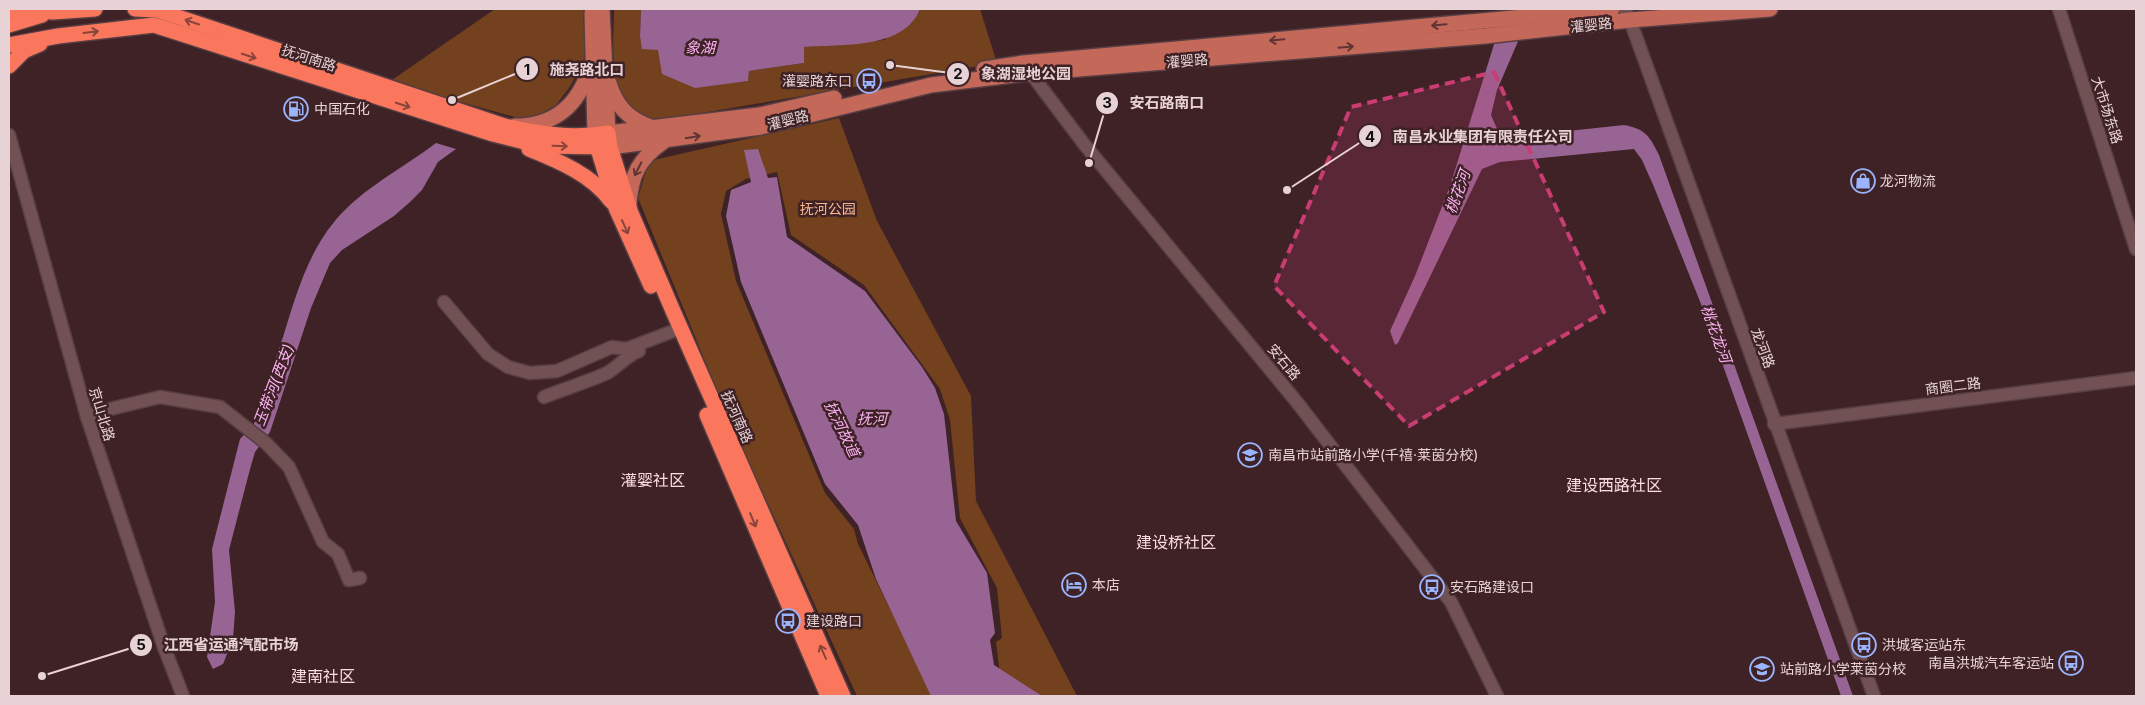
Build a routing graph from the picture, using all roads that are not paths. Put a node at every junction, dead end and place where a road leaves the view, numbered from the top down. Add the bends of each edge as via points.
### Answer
1 (95, 9) edge
2 (135, 9) edge
3 (592, 9) edge
4 (602, 9) edge
5 (1612, 9) edge
6 (1770, 9) edge
7 (2059, 9) edge
8 (9, 10) edge
9 (155, 10) edge
10 (53, 12) junction
11 (1627, 14) edge
12 (9, 25) edge
13 (58, 36) junction
14 (9, 45) edge
15 (598, 55) junction
16 (9, 66) edge
17 (1026, 68) junction
18 (655, 128) junction
19 (499, 130) junction
20 (9, 135) edge
21 (602, 141) junction
22 (662, 142) junction
23 (622, 206) junction
24 (2136, 250) edge
25 (444, 302) dead end
26 (673, 335) junction
27 (2136, 378) edge
28 (544, 397) dead end
29 (87, 417) junction
30 (1774, 424) junction
31 (360, 578) dead end
32 (183, 696) edge
33 (828, 696) edge
34 (843, 696) edge
35 (1497, 696) edge
36 (1874, 696) edge

1 - 10 highway
2 - 9 highway, 抚河南路
3 - 15 main road
4 - 15 main road
5 -> 17 main road, 灌婴路
6 - 11 main road, 灌婴路
7 - 24 street, 大市场东路
8 - 10 highway
19 -> 9 highway, 抚河南路
10 - 12 highway
17 -> 11 main road, 灌婴路 via 1485,36
11 - 30 street, 龙河路
13 - 14 highway, 抚河南路
13 - 16 highway via 24,51
13 -> 19 highway, 抚河南路 via 154,25
15 - 18 main road via 623,111 639,123
15 - 19 main road via 569,107 556,117
15 - 21 main road
17 - 18 main road, 灌婴路 via 930,77 768,113
22 -> 17 main road, 灌婴路 via 761,127 931,85
17 - 35 street, 安石路 via 1084,144 1296,401 1451,602
18 - 21 main road, 灌婴路
19 - 21 highway, 抚河南路 via 540,146
19 - 23 highway via 593,182
20 - 29 street, 京山北路
21 - 22 main road, 灌婴路
21 - 23 highway, 抚河南路
22 -> 23 main road via 643,158
23 -> 26 highway, 抚河南路
34 -> 23 highway, 抚河南路
25 - 26 street via 488,354 508,367 530,373 556,371 612,347 626,349
26 - 28 street via 629,355 606,373
26 -> 33 highway, 抚河南路
27 - 30 street, 商圈二路
29 - 31 street via 160,396 220,407 266,443 289,467 323,542 338,554 349,580
29 - 32 street, 京山北路
30 - 36 street, 龙河路

